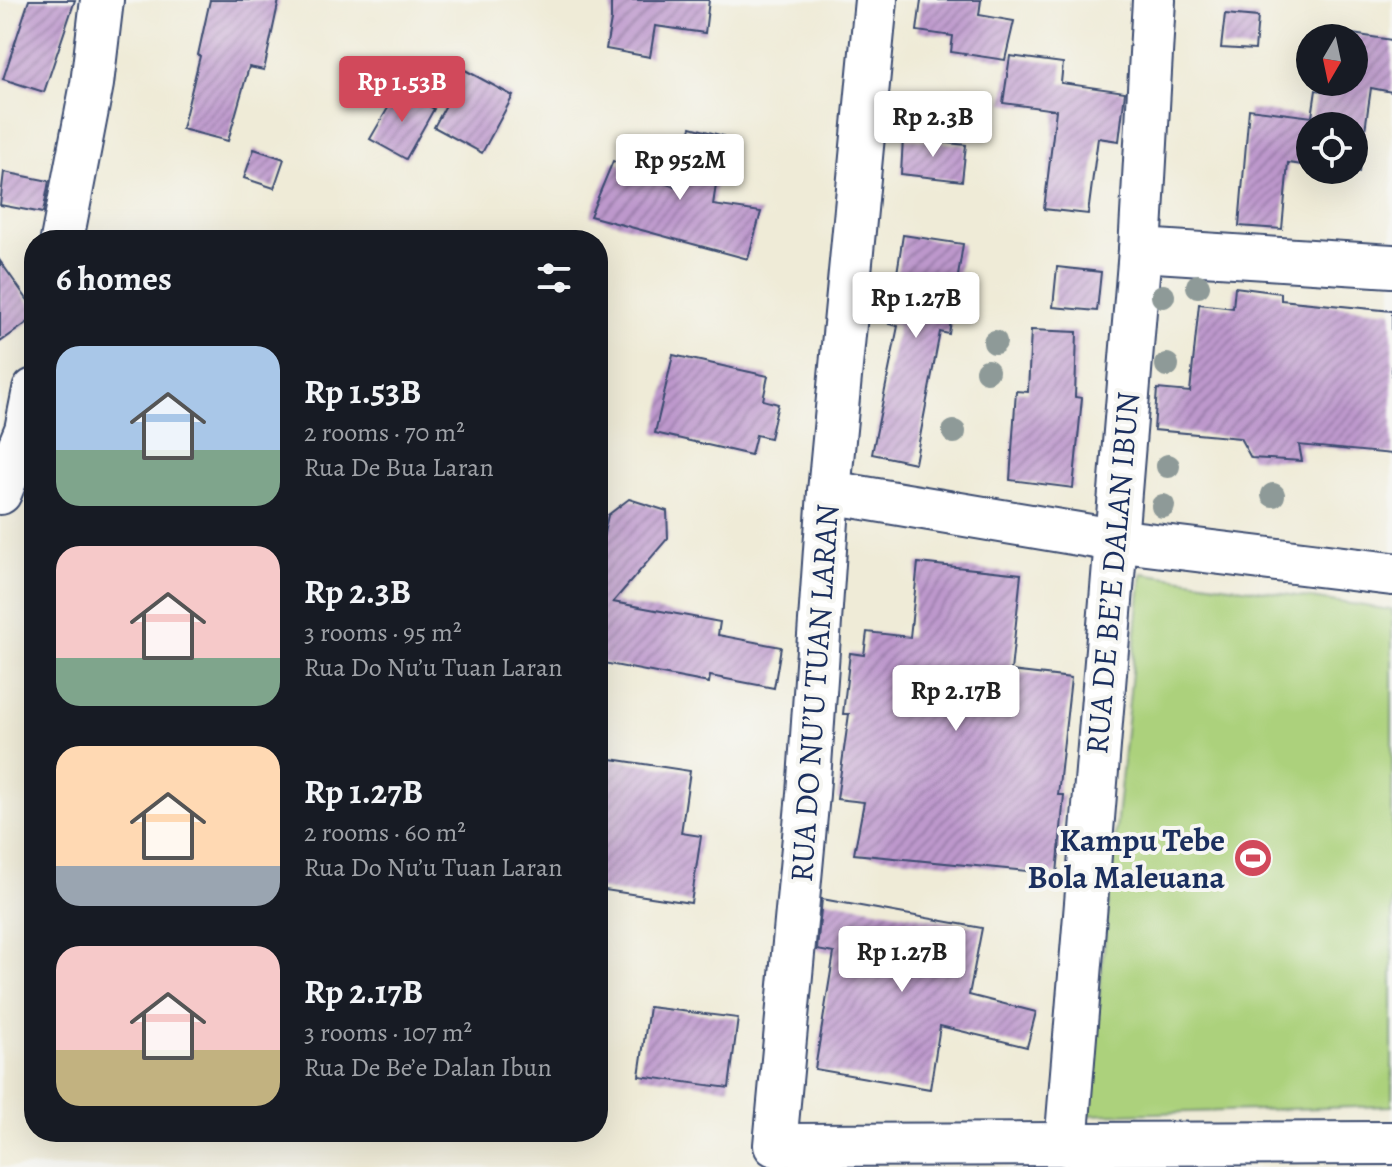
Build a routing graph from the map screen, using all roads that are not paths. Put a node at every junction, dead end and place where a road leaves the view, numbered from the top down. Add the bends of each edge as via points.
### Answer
1 (102, 0) edge
2 (876, 0) edge
3 (1154, 0) edge
4 (64, 230) edge
5 (1140, 250) junction
6 (1392, 266) edge
7 (24, 435) edge
8 (829, 492) junction
9 (0, 493) edge
10 (1114, 540) junction
11 (1392, 574) edge
12 (1392, 1143) edge
13 (1066, 1145) junction
14 (774, 1156) edge

1 - 4 street
2 - 8 street, RUA DO NU’U TUAN LARAN
3 - 5 street, RUA DE BE’E DALAN IBUN
5 - 6 street
5 - 10 street, RUA DE BE’E DALAN IBUN
7 - 9 street
8 - 10 street
8 - 14 street, RUA DO NU’U TUAN LARAN via 808,794
10 - 11 street
10 - 13 street, RUA DE BE’E DALAN IBUN
12 - 13 street, RUA DO NU’U TUAN LARAN
13 - 14 street, RUA DO NU’U TUAN LARAN

